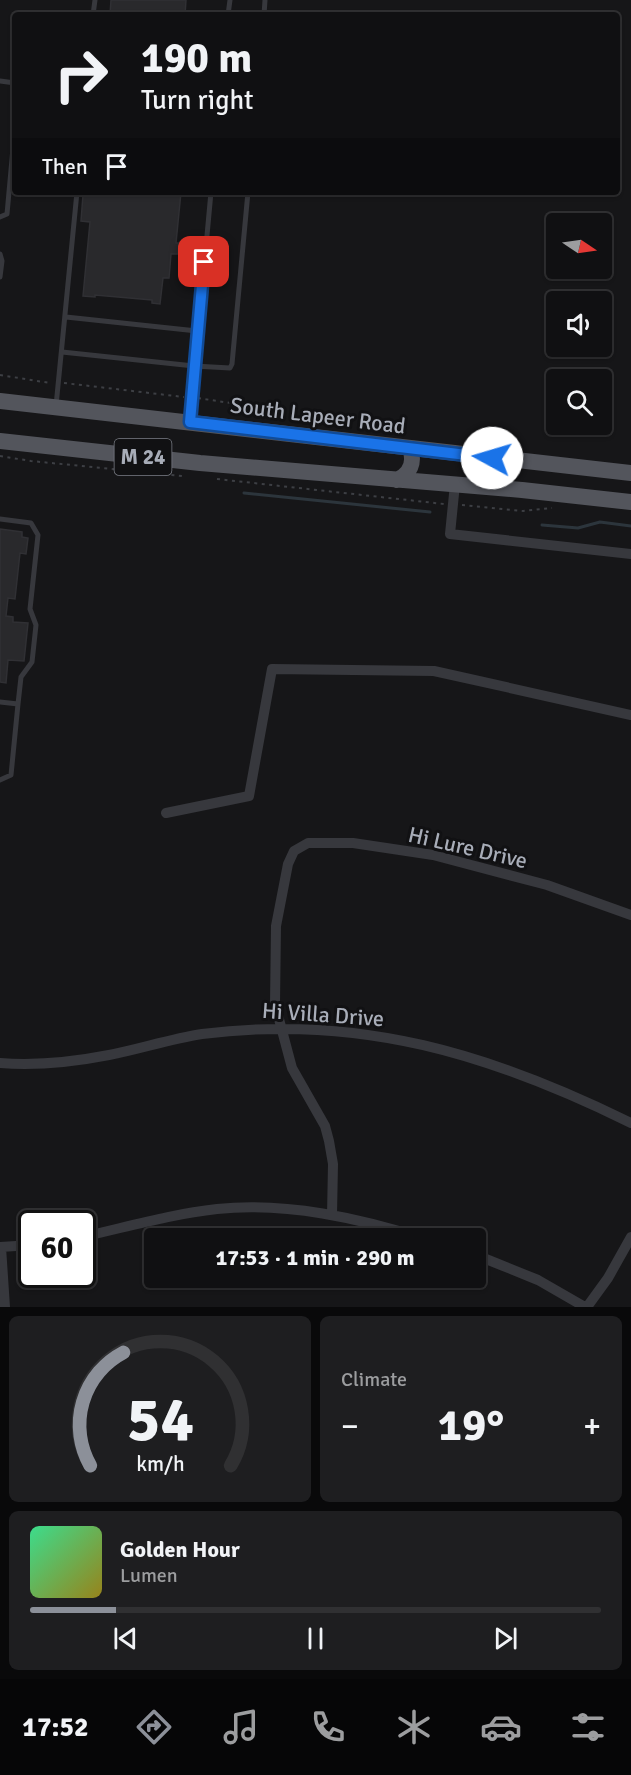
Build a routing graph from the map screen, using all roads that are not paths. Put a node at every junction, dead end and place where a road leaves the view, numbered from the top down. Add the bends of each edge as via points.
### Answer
1 (12, 159) edge
2 (77, 195) edge
3 (211, 195) edge
4 (248, 195) edge
5 (0, 217) edge
6 (0, 254) edge
7 (0, 277) edge
8 (66, 317) junction
9 (197, 331) junction
10 (62, 352) junction
11 (194, 366) junction
12 (0, 401) edge
13 (56, 408) junction
14 (190, 422) junction
15 (0, 441) edge
16 (410, 449) junction
17 (631, 473) edge
18 (397, 480) junction
19 (455, 484) junction
20 (631, 502) edge
21 (0, 519) edge
22 (631, 554) edge
23 (0, 702) edge
24 (18, 704) junction
25 (631, 715) edge
26 (0, 780) edge
27 (166, 813) dead end
28 (631, 915) edge
29 (280, 1028) junction
30 (0, 1063) edge
31 (631, 1123) edge
32 (332, 1215) junction
33 (382, 1228) edge
34 (96, 1234) edge
35 (631, 1237) edge
36 (18, 1246) edge
37 (1, 1247) edge
38 (486, 1259) edge
39 (5, 1307) edge
40 (586, 1307) edge

1 - 5 lane via 7,214
2 - 8 lane
3 - 9 lane
4 - 11 lane via 232,364 226,369
6 - 7 lane
8 - 9 lane
8 - 10 lane
9 - 11 lane
10 - 11 lane
10 - 13 lane
11 - 14 lane
12 - 13 main road, South Lapeer Road / M 24
13 - 14 main road, South Lapeer Road / M 24
14 - 16 main road, South Lapeer Road / M 24
15 - 18 main road, M 24
16 - 17 main road, South Lapeer Road / M 24
16 - 18 main road via 411,467
18 - 19 main road, M 24
19 - 20 main road, M 24
19 - 22 street via 450,534
21 - 24 lane via 31,523 38,535 30,609 36,625 32,662 21,676
23 - 24 lane
24 - 26 lane via 11,775
25 - 27 street via 434,671 272,669 249,796
28 - 29 street, Hi Lure Drive via 547,885 433,855 353,843 308,843 294,851 288,864 275,936 275,1004
29 - 30 street, Hi Villa Drive via 178,1037 109,1055 27,1065
29 - 31 street, Hi Villa Drive via 380,1035 442,1049 572,1094
29 - 32 street via 292,1068 325,1126 333,1164
32 - 33 street
32 - 34 street via 219,1209
35 - 40 street
36 - 37 street
37 - 39 street
38 - 40 street via 538,1280

